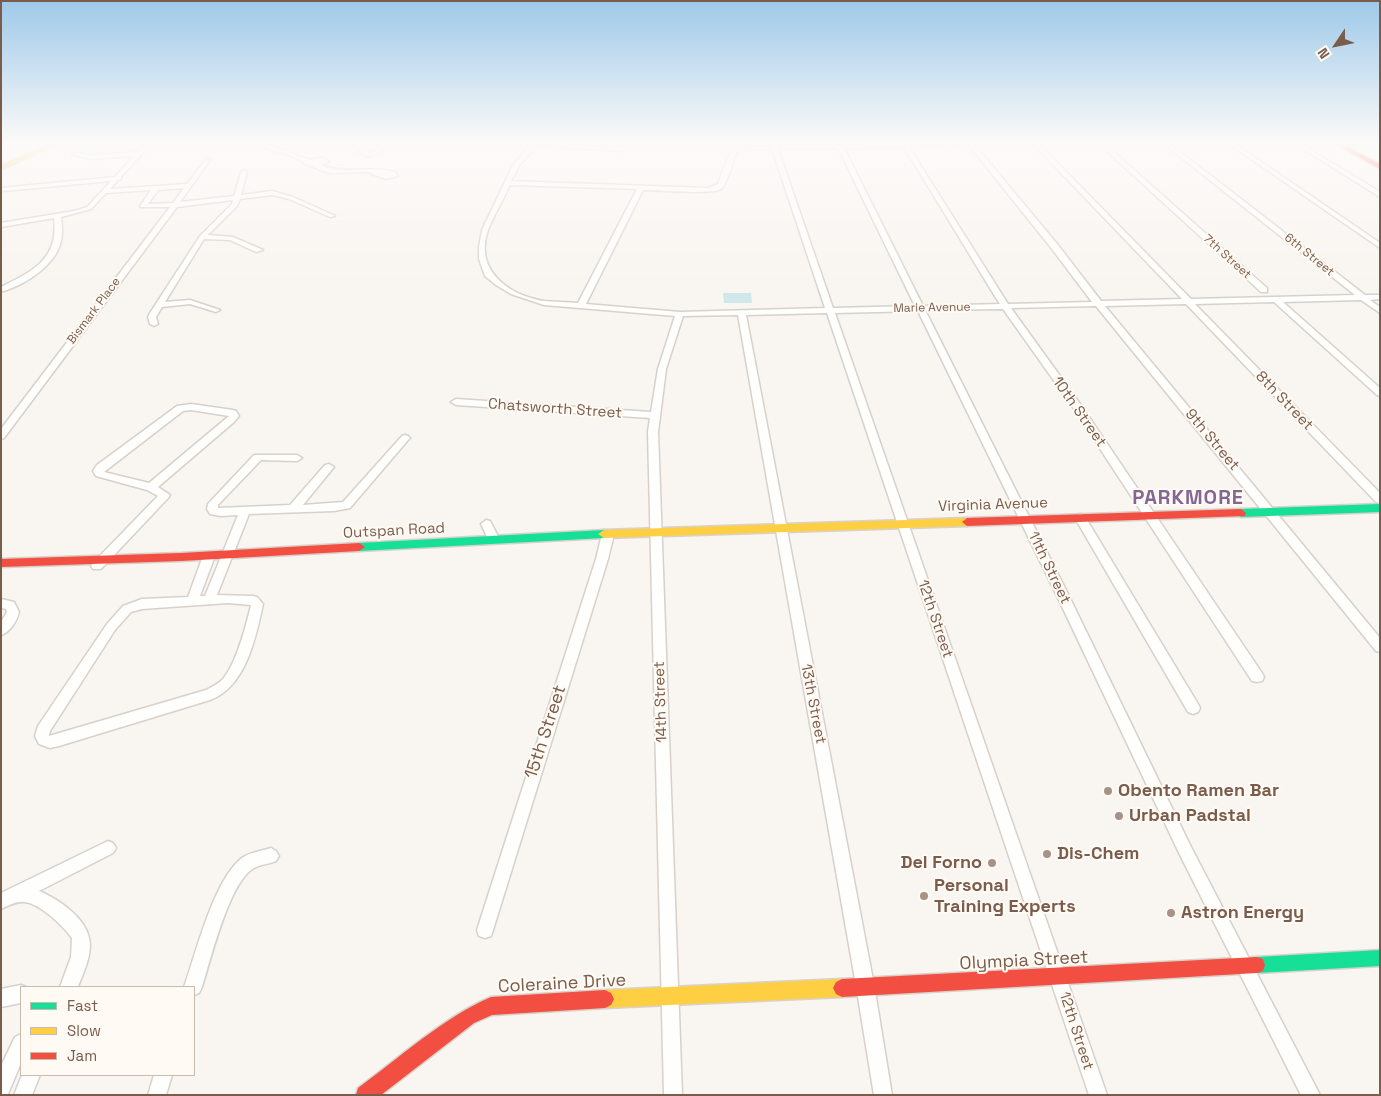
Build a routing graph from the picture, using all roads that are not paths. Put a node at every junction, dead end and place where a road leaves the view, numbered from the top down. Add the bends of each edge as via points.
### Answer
1 (102, 195) edge
2 (151, 195) edge
3 (181, 195) edge
4 (257, 195) edge
5 (283, 195) edge
6 (502, 195) edge
7 (637, 195) edge
8 (791, 195) edge
9 (865, 195) edge
10 (938, 195) edge
11 (1013, 195) edge
12 (1086, 195) edge
13 (1159, 195) edge
14 (1233, 195) edge
15 (1306, 195) edge
16 (238, 197) junction
17 (175, 205) junction
18 (57, 216) junction
19 (332, 216) dead end
20 (1, 225) edge
21 (202, 237) junction
22 (1380, 246) edge
23 (259, 250) dead end
24 (4, 289) dead end
25 (1264, 290) dead end
26 (1380, 297) edge
27 (1362, 298) junction
28 (1274, 299) junction
29 (1097, 301) junction
30 (1188, 302) junction
31 (160, 304) junction
32 (581, 306) junction
33 (1007, 306) junction
34 (920, 308) junction
35 (216, 310) dead end
36 (830, 311) junction
37 (1380, 311) edge
38 (742, 313) junction
39 (680, 314) junction
40 (154, 324) dead end
41 (63, 352) junction
42 (49, 353) dead end
43 (1380, 393) edge
44 (456, 402) dead end
45 (654, 415) junction
46 (1, 436) edge
47 (405, 438) dead end
48 (297, 458) dead end
49 (329, 467) dead end
50 (151, 487) junction
51 (1380, 500) edge
52 (1380, 508) edge
53 (293, 509) junction
54 (1270, 511) junction
55 (245, 512) junction
56 (1149, 515) junction
57 (1080, 518) junction
58 (1025, 519) junction
59 (902, 523) junction
60 (486, 524) dead end
61 (780, 528) junction
62 (656, 532) junction
63 (608, 534) junction
64 (494, 540) junction
65 (229, 555) junction
66 (209, 556) junction
67 (100, 562) junction
68 (1, 563) edge
69 (1, 570) edge
70 (210, 601) junction
71 (192, 602) junction
72 (1, 603) edge
73 (1, 630) edge
74 (1380, 647) edge
75 (1257, 677) dead end
76 (1193, 708) dead end
77 (108, 848) dead end
78 (271, 856) dead end
79 (7, 898) edge
80 (485, 930) dead end
81 (1380, 958) edge
82 (1243, 966) junction
83 (1058, 976) junction
84 (69, 986) edge
85 (193, 986) edge
86 (866, 986) junction
87 (20, 994) edge
88 (670, 997) junction
89 (1, 998) edge
90 (20, 1045) edge
91 (31, 1076) edge
92 (164, 1076) edge
93 (1, 1087) edge
94 (22, 1095) edge
95 (157, 1095) edge
96 (365, 1095) edge
97 (673, 1095) edge
98 (883, 1095) edge
99 (1098, 1095) edge
100 (1311, 1095) edge

1 - 18 street via 90,208
2 - 17 street via 143,206
3 - 17 street, Bismark Place
4 - 16 street
5 - 19 street
6 - 32 street, Marie Avenue via 483,236 487,273 530,300
7 - 32 street
8 - 36 street, 12th Street
9 - 34 street, 11th Street
10 - 33 street, 10th Street
11 - 29 street, 9th Street
12 - 30 street, 8th Street
13 - 25 street, 7th Street
14 - 27 street, 6th Street
15 - 22 street
16 - 17 street
16 - 21 street via 234,206
17 - 41 street, Bismark Place
18 - 20 street
18 - 24 street via 58,244 50,256 30,276
21 - 23 street via 231,238
21 - 31 street
26 - 27 street, Marie Avenue
27 - 28 street, Marie Avenue
27 - 37 street, 6th Street
28 - 30 street, Marie Avenue
28 - 43 street
29 - 30 street, Marie Avenue
29 - 33 street, Marie Avenue
29 - 54 street, 9th Street
30 - 51 street, 8th Street
31 - 35 street via 190,302
31 - 40 street via 152,317
32 - 39 street, Marie Avenue
33 - 34 street, Marie Avenue
33 - 56 street, 10th Street
34 - 36 street, Marie Avenue
34 - 58 street, 11th Street
36 - 38 street, Marie Avenue
36 - 59 street, 12th Street
38 - 39 street, Marie Avenue
38 - 61 street, 13th Street
39 - 45 street, 14th Street via 662,368
41 - 42 street
41 - 46 street, Bismark Place
44 - 45 street, Chatsworth Street
45 - 62 street, 14th Street
47 - 53 street via 346,505
48 - 55 street via 258,457 212,506 216,512
49 - 53 street
50 - 50 street via 232,420 233,413 191,407 177,410 98,471 102,475
50 - 67 street via 163,492 164,496
52 - 54 street, Virginia Avenue
53 - 55 street
54 - 56 street, Virginia Avenue
54 - 74 street, 9th Street
55 - 65 street
56 - 57 street, Virginia Avenue
56 - 75 street, 10th Street
57 - 58 street, Virginia Avenue
57 - 76 street
58 - 59 street, Virginia Avenue
58 - 82 street, 11th Street
59 - 61 street, Virginia Avenue
59 - 83 street, 12th Street
60 - 64 street
61 - 62 street, Virginia Avenue
61 - 86 street, 13th Street
62 - 63 street, Virginia Avenue
62 - 88 street, 14th Street
63 - 64 street, Outspan Road
63 - 80 street, 15th Street
64 - 65 street, Outspan Road
65 - 66 street, Outspan Road
65 - 70 street
66 - 67 street, Outspan Road
66 - 71 street
67 - 68 street, Outspan Road
67 - 69 street, Outspan Road
70 - 71 street
70 - 71 street via 249,600 257,604 236,668 227,683 210,694 59,740 44,740 43,730 122,613 139,604
72 - 73 street via 10,604 13,613
77 - 79 street
78 - 85 street via 249,863 240,870 225,895
79 - 84 street via 24,894 33,896 66,918 78,931 81,937 80,956
81 - 82 street, Olympia Street
82 - 83 street, Olympia Street
82 - 100 street, 11th Street
83 - 86 street, Olympia Street
83 - 99 street, 12th Street
86 - 88 street, Olympia Street
86 - 98 street, 13th Street
87 - 89 street
88 - 96 street, Coleraine Drive via 491,1006 468,1017
88 - 97 street, 14th Street
90 - 93 street
91 - 94 street
92 - 95 street

